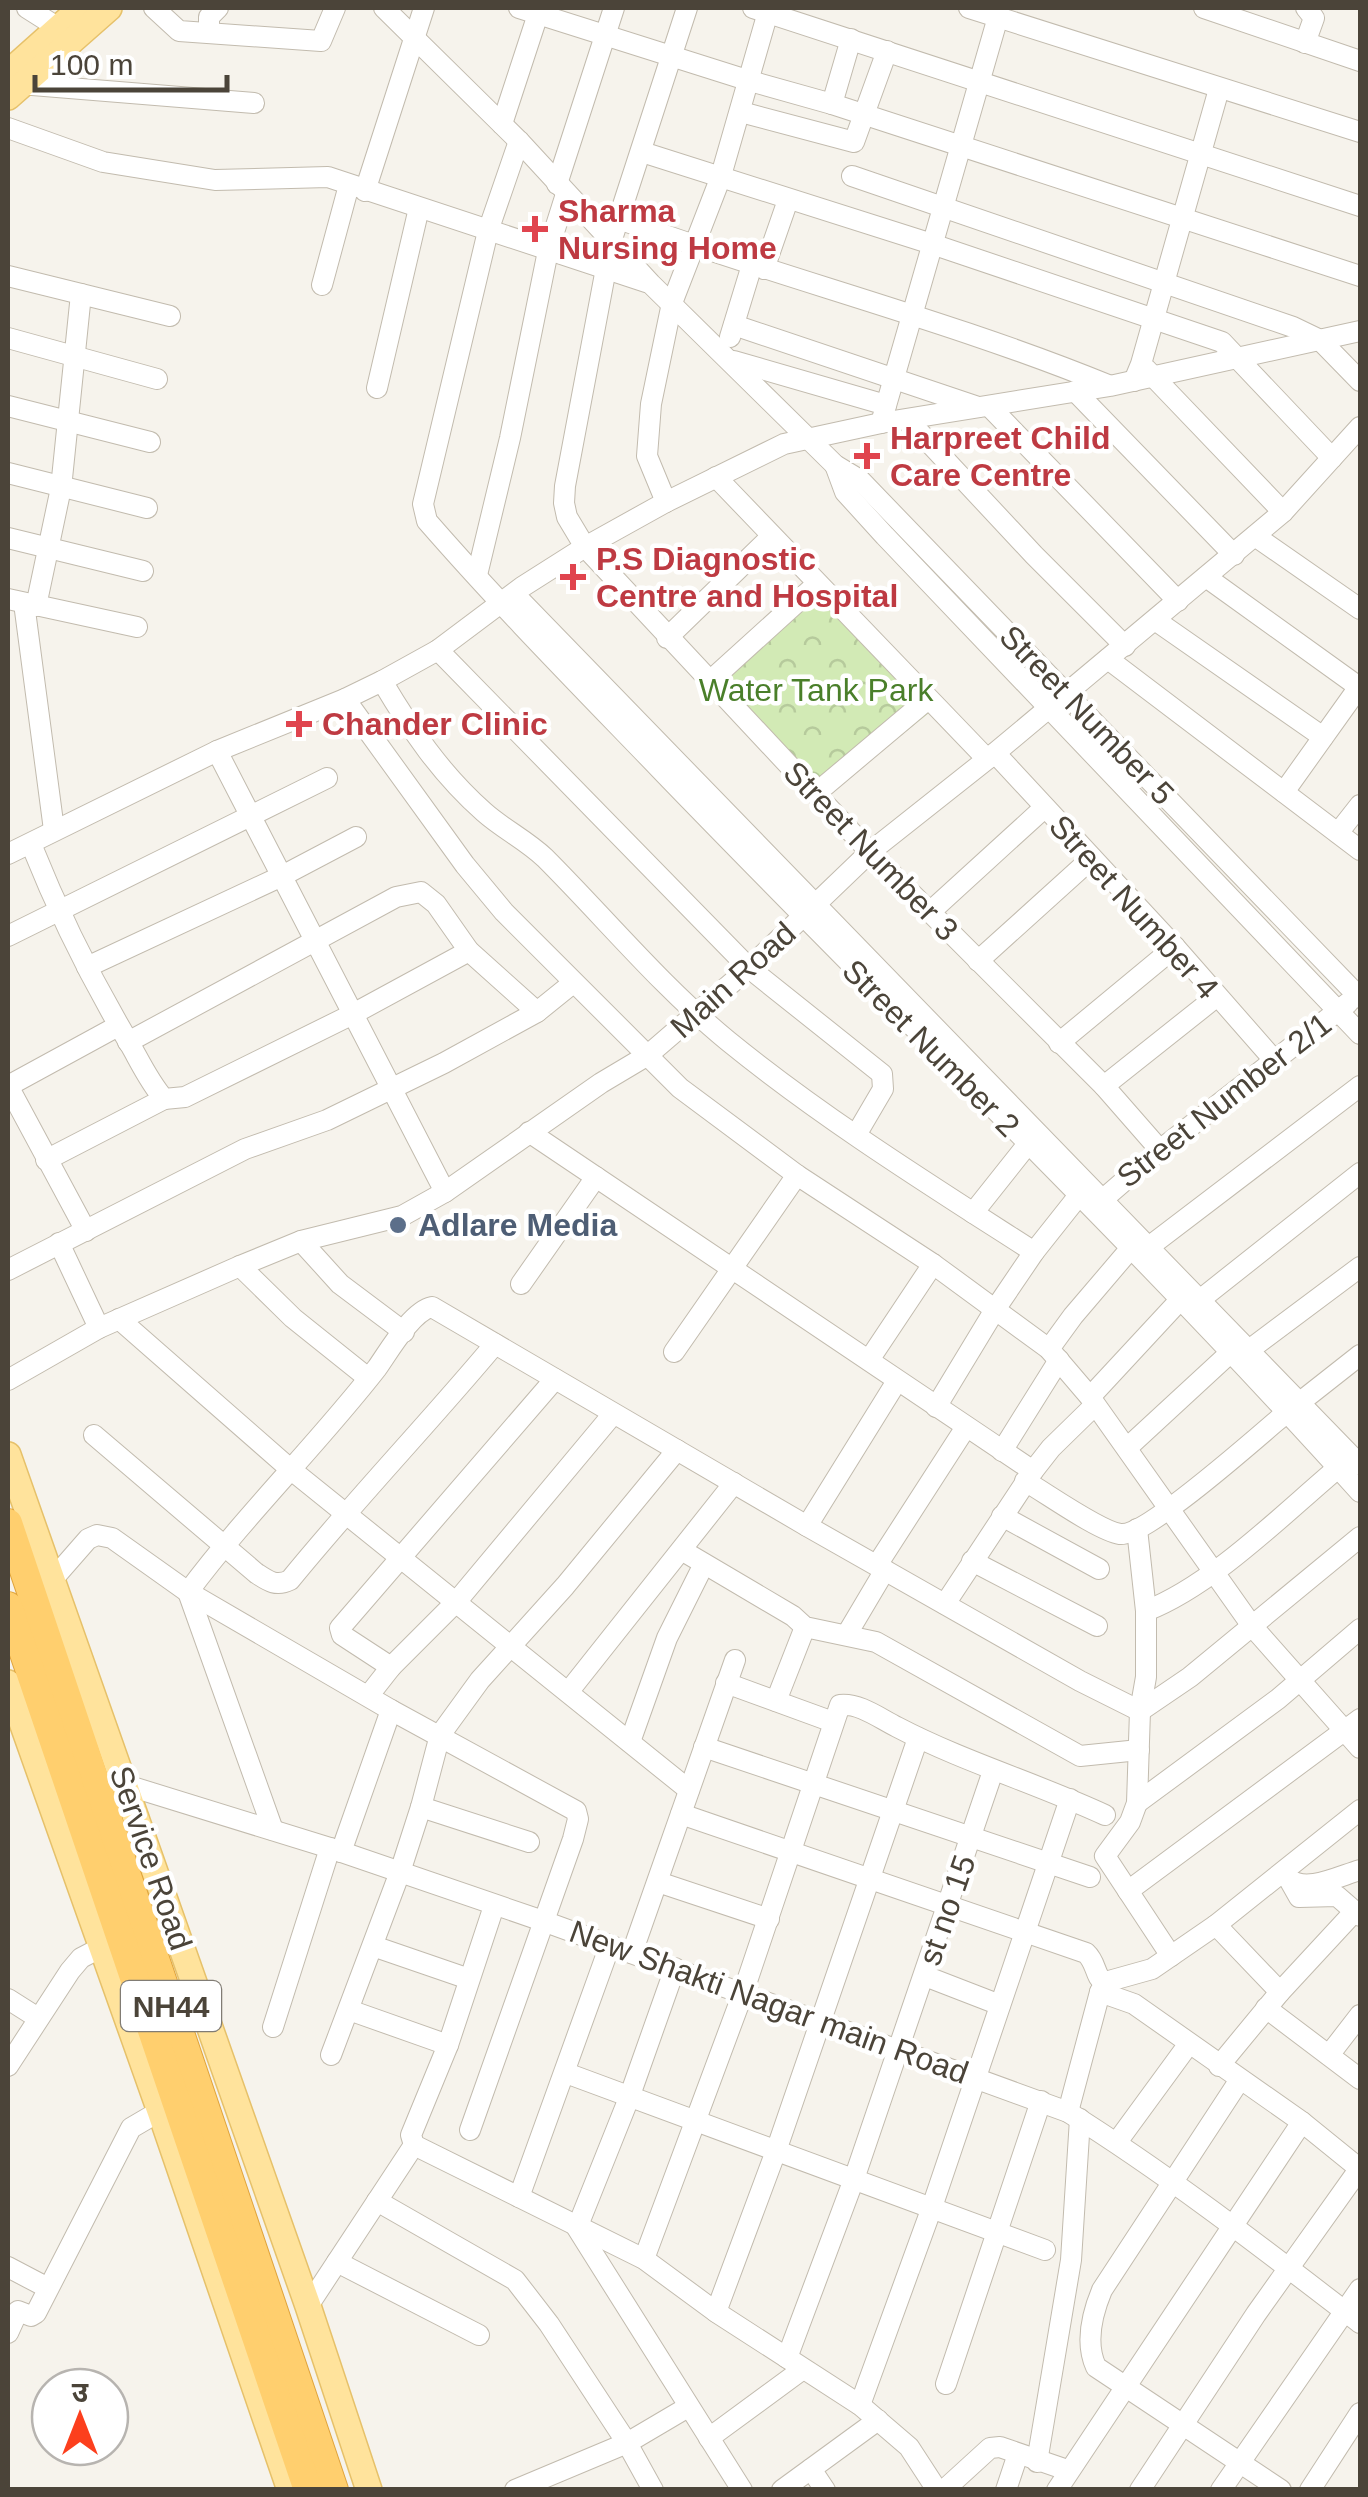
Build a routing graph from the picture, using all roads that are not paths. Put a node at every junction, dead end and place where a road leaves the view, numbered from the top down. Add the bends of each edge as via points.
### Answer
1 (27, 8) edge
2 (81, 8) edge
3 (109, 8) edge
4 (154, 8) edge
5 (218, 8) edge
6 (335, 8) edge
7 (384, 8) edge
8 (424, 8) edge
9 (614, 8) edge
10 (687, 8) edge
11 (969, 8) edge
12 (1204, 8) edge
13 (1306, 8) edge
14 (532, 10) edge
15 (769, 11) edge
16 (998, 18) junction
17 (57, 27) junction
18 (208, 32) junction
19 (606, 35) junction
20 (415, 37) junction
21 (851, 39) junction
22 (1305, 43) junction
23 (887, 51) junction
24 (671, 56) junction
25 (1360, 61) edge
26 (750, 81) junction
27 (980, 83) junction
28 (12, 85) edge
29 (1219, 89) junction
30 (254, 104) dead end
31 (832, 104) junction
32 (740, 112) junction
33 (866, 114) junction
34 (502, 124) junction
35 (8, 128) edge
36 (1360, 132) edge
37 (519, 141) junction
38 (962, 145) junction
39 (642, 152) junction
40 (1201, 156) junction
41 (852, 176) dead end
42 (720, 179) junction
43 (357, 188) junction
44 (561, 189) junction
45 (788, 200) junction
46 (1360, 206) edge
47 (418, 208) junction
48 (944, 208) junction
49 (619, 220) junction
50 (1184, 220) junction
51 (488, 231) junction
52 (611, 242) junction
53 (932, 244) junction
54 (695, 247) junction
55 (548, 251) junction
56 (758, 267) junction
57 (605, 270) junction
58 (8, 276) edge
59 (1360, 276) edge
60 (1165, 281) junction
61 (651, 284) junction
62 (322, 286) dead end
63 (81, 294) junction
64 (672, 304) junction
65 (170, 316) dead end
66 (912, 316) junction
67 (1154, 318) junction
68 (734, 326) junction
69 (1360, 331) edge
70 (8, 338) edge
71 (1320, 340) junction
72 (73, 356) junction
73 (728, 357) junction
74 (1238, 358) junction
75 (1143, 374) junction
76 (894, 376) junction
77 (156, 378) dead end
78 (1360, 382) edge
79 (1110, 386) junction
80 (377, 388) dead end
81 (1075, 391) junction
82 (8, 406) edge
83 (986, 407) junction
84 (883, 414) junction
85 (66, 420) junction
86 (908, 420) junction
87 (809, 437) junction
88 (1357, 437) edge
89 (150, 442) dead end
90 (1332, 458) junction
91 (8, 474) edge
92 (716, 477) junction
93 (60, 488) junction
94 (666, 502) junction
95 (147, 508) dead end
96 (1283, 512) junction
97 (771, 536) junction
98 (1255, 536) junction
99 (8, 538) edge
100 (50, 547) junction
101 (585, 547) junction
102 (1234, 555) junction
103 (143, 571) dead end
104 (478, 575) junction
105 (1206, 578) junction
106 (817, 584) junction
107 (508, 599) junction
108 (1178, 600) junction
109 (22, 603) edge
110 (1360, 608) edge
111 (1155, 620) junction
112 (138, 627) dead end
113 (666, 638) junction
114 (438, 650) junction
115 (1116, 652) junction
116 (382, 681) junction
117 (709, 682) junction
118 (1360, 686) edge
119 (346, 699) junction
120 (928, 699) junction
121 (1058, 700) junction
122 (1323, 737) junction
123 (217, 751) junction
124 (991, 756) junction
125 (327, 778) dead end
126 (1284, 792) junction
127 (815, 794) junction
128 (1360, 805) edge
129 (1044, 808) junction
130 (250, 816) junction
131 (54, 830) junction
132 (1338, 834) junction
133 (356, 837) dead end
134 (31, 844) junction
135 (1360, 850) edge
136 (870, 852) junction
137 (8, 854) edge
138 (1092, 858) junction
139 (282, 876) junction
140 (59, 912) junction
141 (808, 912) junction
142 (930, 912) junction
143 (8, 936) edge
144 (316, 942) junction
145 (1175, 946) junction
146 (470, 951) junction
147 (978, 961) junction
148 (87, 967) junction
149 (750, 968) junction
150 (573, 983) junction
151 (1360, 996) edge
152 (1216, 997) junction
153 (1338, 1010) junction
154 (537, 1012) junction
155 (353, 1014) junction
156 (698, 1014) junction
157 (123, 1034) junction
158 (1360, 1034) edge
159 (1059, 1043) junction
160 (648, 1054) junction
161 (1274, 1060) junction
162 (8, 1086) edge
163 (1104, 1086) junction
164 (1360, 1086) edge
165 (390, 1089) junction
166 (164, 1099) junction
167 (529, 1132) junction
168 (856, 1135) junction
169 (1027, 1145) junction
170 (1160, 1150) junction
171 (46, 1160) junction
172 (1360, 1173) edge
173 (797, 1175) junction
174 (596, 1177) junction
175 (445, 1192) junction
176 (1092, 1200) junction
177 (974, 1213) junction
178 (86, 1231) junction
179 (301, 1241) junction
180 (60, 1243) junction
181 (1140, 1247) junction
182 (1034, 1252) junction
183 (933, 1264) junction
184 (240, 1266) junction
185 (1360, 1267) edge
186 (735, 1268) junction
187 (8, 1270) edge
188 (521, 1284) dead end
189 (1190, 1300) junction
190 (996, 1308) junction
191 (119, 1319) junction
192 (99, 1328) junction
193 (404, 1332) junction
194 (494, 1344) junction
195 (674, 1352) dead end
196 (1240, 1352) junction
197 (1054, 1354) junction
198 (1360, 1355) edge
199 (869, 1360) junction
200 (368, 1378) junction
201 (555, 1379) junction
202 (8, 1380) edge
203 (897, 1380) junction
204 (1092, 1401) junction
205 (936, 1407) junction
206 (1294, 1408) junction
207 (613, 1414) junction
208 (966, 1427) junction
209 (94, 1435) dead end
210 (1127, 1448) junction
211 (677, 1450) junction
212 (1002, 1450) junction
213 (8, 1454) edge
214 (1353, 1460) edge
215 (289, 1468) junction
216 (1029, 1476) junction
217 (734, 1484) junction
218 (1360, 1492) edge
219 (1171, 1508) junction
220 (345, 1511) junction
221 (1002, 1516) junction
222 (8, 1523) edge
223 (807, 1526) junction
224 (1137, 1529) junction
225 (1360, 1538) edge
226 (223, 1546) junction
227 (683, 1551) junction
228 (399, 1556) junction
229 (972, 1561) junction
230 (704, 1564) junction
231 (881, 1568) junction
232 (1099, 1569) dead end
233 (1215, 1570) junction
234 (53, 1579) junction
235 (188, 1592) junction
236 (457, 1601) junction
237 (945, 1604) junction
238 (8, 1606) edge
239 (1146, 1611) junction
240 (805, 1626) junction
241 (1097, 1626) dead end
242 (1252, 1626) junction
243 (1360, 1629) edge
244 (848, 1634) junction
245 (512, 1647) junction
246 (735, 1660) dead end
247 (390, 1667) junction
248 (1301, 1680) junction
249 (726, 1682) junction
250 (8, 1683) edge
251 (570, 1691) junction
252 (368, 1695) junction
253 (776, 1701) junction
254 (390, 1710) junction
255 (1140, 1711) junction
256 (35, 1722) junction
257 (832, 1722) junction
258 (1353, 1725) edge
259 (440, 1735) junction
260 (918, 1738) junction
261 (630, 1742) junction
262 (704, 1748) junction
263 (1360, 1748) edge
264 (1139, 1750) junction
265 (993, 1771) junction
266 (126, 1785) junction
267 (814, 1787) junction
268 (689, 1790) junction
269 (1070, 1799) junction
270 (1136, 1803) junction
271 (421, 1807) junction
272 (893, 1809) junction
273 (1360, 1810) edge
274 (681, 1814) junction
275 (1105, 1814) dead end
276 (273, 1830) junction
277 (972, 1838) junction
278 (529, 1842) dead end
279 (336, 1850) junction
280 (792, 1850) junction
281 (1049, 1863) junction
282 (1360, 1870) edge
283 (400, 1872) junction
284 (1090, 1876) dead end
285 (1287, 1877) junction
286 (872, 1878) junction
287 (658, 1882) junction
288 (1128, 1891) junction
289 (948, 1904) junction
290 (494, 1906) junction
291 (1358, 1913) edge
292 (769, 1920) junction
293 (543, 1921) junction
294 (1216, 1925) junction
295 (1026, 1931) junction
296 (610, 1945) junction
297 (102, 1946) junction
298 (373, 1946) junction
299 (632, 1953) junction
300 (1171, 1956) junction
301 (675, 1968) junction
302 (925, 1976) junction
303 (469, 1979) junction
304 (1103, 1988) junction
305 (743, 1993) junction
306 (8, 1999) edge
307 (1273, 2000) junction
308 (1000, 2005) junction
309 (348, 2010) junction
310 (1360, 2015) edge
311 (38, 2018) junction
312 (820, 2022) junction
313 (274, 2028) dead end
314 (1188, 2044) junction
315 (448, 2045) junction
316 (900, 2048) junction
317 (332, 2054) dead end
318 (1329, 2055) junction
319 (8, 2066) edge
320 (1219, 2066) junction
321 (566, 2072) junction
322 (974, 2076) junction
323 (1360, 2079) edge
324 (1239, 2081) junction
325 (629, 2098) junction
326 (1042, 2100) junction
327 (160, 2111) junction
328 (1074, 2116) junction
329 (694, 2120) junction
330 (1302, 2122) junction
331 (470, 2130) dead end
332 (1117, 2142) junction
333 (414, 2145) junction
334 (776, 2151) junction
335 (1360, 2169) edge
336 (854, 2179) junction
337 (1173, 2184) junction
338 (519, 2197) junction
339 (377, 2201) junction
340 (931, 2210) junction
341 (1231, 2224) junction
342 (576, 2228) junction
343 (996, 2233) junction
344 (1045, 2250) dead end
345 (644, 2260) junction
346 (337, 2262) junction
347 (8, 2266) edge
348 (1290, 2268) junction
349 (48, 2288) junction
350 (1360, 2289) edge
351 (308, 2306) junction
352 (716, 2312) junction
353 (1353, 2317) edge
354 (8, 2333) edge
355 (480, 2335) dead end
356 (795, 2364) junction
357 (946, 2384) dead end
358 (1125, 2387) junction
359 (860, 2405) junction
360 (688, 2407) junction
361 (1360, 2414) edge
362 (878, 2420) junction
363 (1184, 2424) junction
364 (709, 2438) junction
365 (627, 2443) junction
366 (1028, 2458) junction
367 (1242, 2461) junction
368 (810, 2469) junction
369 (1067, 2470) junction
370 (290, 2490) edge
371 (308, 2490) edge
372 (334, 2490) edge
373 (369, 2490) edge
374 (515, 2490) edge
375 (653, 2490) edge
376 (742, 2490) edge
377 (782, 2490) edge
378 (824, 2490) edge
379 (940, 2490) edge
380 (1006, 2490) edge
381 (1057, 2490) edge
382 (1140, 2490) edge
383 (1222, 2490) edge
384 (1282, 2490) edge
385 (1310, 2490) edge

1 - 17 street
2 - 17 main road
3 - 28 main road
4 - 18 street via 179,30
5 - 18 street via 208,16
6 - 18 street via 321,42
7 - 20 street
8 - 20 street
9 - 19 street
10 - 24 street, Street Number 3
11 - 16 street
12 - 22 street
13 - 22 street via 1314,18
14 - 19 street
14 - 34 street
15 - 21 street
15 - 26 street
16 - 27 street
16 - 29 street
17 - 28 main road
19 - 24 street
19 - 44 street
20 - 34 street
20 - 43 street
21 - 23 street
21 - 31 street
22 - 25 street
23 - 27 street
23 - 33 street
24 - 26 street
24 - 39 street, Street Number 3
26 - 31 street
26 - 32 street
27 - 38 street
27 - 40 street
28 - 30 street
29 - 36 street
29 - 40 street
31 - 33 street
32 - 33 street via 848,143 858,140
32 - 42 street
33 - 38 street
34 - 37 street
35 - 43 street via 103,162 215,180 328,178
37 - 44 street
37 - 51 street
38 - 48 street
38 - 50 street
39 - 42 street
39 - 49 street, Street Number 3
40 - 46 street
40 - 50 street
41 - 48 street
42 - 45 street
42 - 54 street
43 - 47 street
43 - 62 street
44 - 52 street
44 - 55 street
45 - 53 street
45 - 56 street
47 - 51 street
47 - 80 street
48 - 53 street
48 - 60 street
49 - 52 street, Street Number 3
49 - 54 street
50 - 59 street
50 - 60 street
51 - 55 street
51 - 104 street, Street Number 2 via 424,504 427,520
52 - 57 street, Street Number 3
52 - 61 street
53 - 66 street
53 - 67 street
54 - 56 street
54 - 64 street
55 - 57 street
55 - 104 street
56 - 66 street
56 - 68 street
57 - 61 street
57 - 101 street, Street Number 3 via 564,503
58 - 63 street
60 - 67 street
60 - 71 street
61 - 64 street
63 - 65 street
63 - 72 street
64 - 73 street
64 - 94 street via 647,437
66 - 76 street
66 - 79 street
67 - 74 street via 1222,342
67 - 75 street
68 - 73 street
68 - 76 street
69 - 71 street
70 - 72 street
71 - 74 street
71 - 78 street
72 - 77 street
72 - 85 street
73 - 84 street
73 - 87 street
74 - 75 street
74 - 90 street
75 - 79 street
75 - 96 street
76 - 83 street
76 - 84 street
79 - 81 street
81 - 83 street
81 - 102 street
82 - 85 street
83 - 86 street
83 - 108 street
84 - 86 street
84 - 87 street
85 - 89 street
85 - 93 street
86 - 115 street
87 - 92 street
87 - 121 street via 834,465 845,492
88 - 90 street, Main Road
90 - 96 street, Main Road
91 - 93 street
92 - 94 street
92 - 97 street, Street Number 4
93 - 95 street
93 - 100 street
94 - 101 street
96 - 98 street, Main Road
97 - 106 street, Street Number 4
97 - 113 street
98 - 102 street, Main Road
98 - 110 street
99 - 100 street
100 - 103 street
100 - 109 street
101 - 107 street
101 - 113 street, Street Number 3
102 - 105 street, Main Road
104 - 107 street, Street Number 2
105 - 108 street, Main Road
105 - 118 street
106 - 117 street
106 - 120 street, Street Number 4
107 - 114 street
107 - 141 street, Street Number 2
108 - 111 street, Main Road
109 - 112 street
109 - 131 street
111 - 115 street, Main Road
111 - 122 street
113 - 117 street, Street Number 3
114 - 116 street
114 - 149 street
115 - 121 street, Main Road
115 - 126 street
116 - 119 street
116 - 156 street via 450,780 542,855
117 - 127 street, Street Number 3
118 - 122 street
119 - 123 street
119 - 150 street via 475,877
120 - 124 street, Street Number 4
120 - 127 street
121 - 124 street, Main Road
121 - 151 street, Street Number 5
121 - 153 street
122 - 126 street
123 - 130 street
123 - 131 street
124 - 129 street, Street Number 4
124 - 136 street, Main Road
125 - 130 street
126 - 132 street
127 - 136 street, Street Number 3
128 - 132 street
129 - 138 street, Street Number 4
129 - 142 street
130 - 139 street
130 - 140 street
131 - 134 street
132 - 135 street
133 - 139 street
134 - 137 street
134 - 140 street
136 - 141 street, Main Road
136 - 142 street, Street Number 3
138 - 145 street, Street Number 4
138 - 147 street
139 - 144 street
139 - 148 street
140 - 143 street
140 - 148 street
141 - 149 street, Main Road
141 - 169 street, Street Number 2
141 - 176 street
142 - 147 street, Street Number 3
144 - 146 street via 396,897 421,892
144 - 155 street
144 - 157 street
145 - 152 street, Street Number 4
145 - 159 street
146 - 154 street
146 - 155 street
147 - 159 street, Street Number 3
148 - 157 street
149 - 156 street, Main Road
149 - 168 street via 882,1074 884,1090
150 - 154 street
150 - 160 street
151 - 153 street, Street Number 2/1
152 - 161 street, Street Number 4
152 - 163 street
153 - 158 street
153 - 161 street, Street Number 2/1
154 - 165 street
155 - 165 street
155 - 166 street via 185,1098
156 - 160 street, Main Road
156 - 168 street
157 - 162 street
157 - 166 street
159 - 163 street, Street Number 3
160 - 167 street, Main Road
160 - 173 street via 680,1088
161 - 170 street, Street Number 2/1
162 - 171 street
163 - 170 street, Street Number 3
164 - 181 street
165 - 175 street
165 - 178 street via 245,1149
166 - 171 street
167 - 174 street
167 - 175 street, Main Road
168 - 177 street
169 - 176 street, Street Number 2
169 - 177 street
170 - 176 street, Street Number 2/1
171 - 178 street
172 - 189 street
173 - 183 street
173 - 186 street
174 - 186 street
174 - 188 street
175 - 179 street, Main Road via 402,1216
176 - 181 street, Street Number 2
176 - 182 street, Street Number 2/1
177 - 182 street
178 - 180 street
179 - 184 street, Main Road
179 - 193 street via 340,1284
180 - 187 street
180 - 192 street
181 - 189 street, Street Number 2
181 - 197 street via 1072,1316
182 - 190 street, Street Number 2/1
183 - 190 street
183 - 199 street
184 - 191 street, Main Road
184 - 200 street
185 - 196 street
186 - 195 street
186 - 199 street
189 - 196 street, Street Number 2
189 - 204 street
190 - 197 street
190 - 205 street, Street Number 2/1
191 - 192 street, Main Road
191 - 215 street
192 - 202 street, Main Road
193 - 194 street via 432,1307
193 - 200 street
194 - 201 street
194 - 220 street
196 - 206 street, Street Number 2
196 - 210 street
197 - 204 street
197 - 212 street
198 - 206 street
199 - 203 street
200 - 215 street
201 - 207 street
201 - 228 street
203 - 205 street
203 - 223 street
204 - 210 street
204 - 216 street
205 - 208 street
206 - 214 street, Street Number 2
206 - 219 street
207 - 211 street
207 - 236 street
208 - 212 street
208 - 231 street
209 - 226 street
210 - 219 street
211 - 217 street
211 - 245 street
212 - 216 street
213 - 234 main road, Service Road
214 - 218 street, Street Number 2
214 - 233 street
215 - 220 street
215 - 226 street
216 - 221 street
216 - 224 street via 1110,1531
217 - 223 street
217 - 227 street
219 - 224 street
219 - 233 street
220 - 226 street via 282,1584
220 - 228 street
221 - 229 street
221 - 232 street
222 - 372 highway, NH44
223 - 231 street
224 - 239 street
225 - 242 street
226 - 235 street
227 - 230 street
227 - 251 street
228 - 236 street
228 - 247 street via 340,1632
229 - 237 street
229 - 241 street
230 - 240 street
230 - 261 street via 667,1638
231 - 237 street
231 - 244 street
233 - 239 street
233 - 242 street
234 - 235 street via 88,1539 104,1534
234 - 266 main road, Service Road
235 - 252 street
235 - 276 street
236 - 245 street
236 - 247 street
237 - 255 street
238 - 256 highway, NH44
239 - 255 street
240 - 244 street
240 - 253 street
242 - 248 street
242 - 255 street
243 - 248 street
244 - 264 street via 876,1642 1080,1756
245 - 251 street
245 - 259 street
246 - 249 street
247 - 252 street
248 - 258 street
248 - 270 street
249 - 253 street
249 - 262 street
250 - 256 main road
251 - 261 street
252 - 254 street
253 - 257 street
254 - 259 street
254 - 279 street
255 - 264 street
256 - 297 main road
256 - 371 highway, NH44
257 - 260 street via 840,1705 852,1705
257 - 267 street
258 - 263 street
258 - 288 street
259 - 271 street
259 - 293 street via 576,1811
260 - 265 street
260 - 272 street
261 - 268 street
262 - 267 street
262 - 268 street
264 - 270 street
265 - 269 street
265 - 277 street, st no 15
266 - 276 street, New Shakti Nagar main Road
266 - 351 main road, Service Road
267 - 272 street
267 - 280 street
268 - 274 street
269 - 275 street
269 - 281 street
270 - 288 street via 1104,1856
271 - 278 street
271 - 283 street
272 - 277 street
272 - 286 street
273 - 285 street
274 - 280 street
274 - 287 street
276 - 279 street, New Shakti Nagar main Road
277 - 281 street
277 - 289 street, st no 15
279 - 283 street, New Shakti Nagar main Road
279 - 313 street
280 - 286 street
280 - 292 street
281 - 284 street
281 - 295 street
282 - 285 street via 1305,1886
283 - 290 street, New Shakti Nagar main Road
283 - 298 street
285 - 291 street via 1299,1897 1337,1896
285 - 294 street
286 - 289 street
286 - 312 street
287 - 292 street
287 - 299 street
288 - 300 street
289 - 295 street
289 - 302 street, st no 15
290 - 293 street, New Shakti Nagar main Road
290 - 303 street
291 - 307 street
292 - 305 street
293 - 296 street, New Shakti Nagar main Road
293 - 331 street
294 - 300 street
294 - 307 street
295 - 304 street via 1086,1953
295 - 308 street
296 - 299 street, New Shakti Nagar main Road
296 - 321 street
297 - 311 street via 81,1958
297 - 327 main road
298 - 303 street
298 - 309 street
299 - 301 street, New Shakti Nagar main Road
300 - 304 street
301 - 305 street, New Shakti Nagar main Road
301 - 325 street
302 - 308 street
302 - 316 street, st no 15
303 - 315 street
304 - 314 street
304 - 328 street
305 - 312 street, New Shakti Nagar main Road
305 - 329 street
306 - 311 street
307 - 318 street
307 - 320 street
308 - 322 street
309 - 315 street
309 - 317 street
310 - 318 street
311 - 319 street
312 - 316 street, New Shakti Nagar main Road
312 - 334 street
314 - 320 street
314 - 332 street
315 - 333 street via 411,2134
316 - 322 street, New Shakti Nagar main Road
316 - 336 street, st no 15
318 - 323 street
320 - 324 street
321 - 325 street
321 - 338 street
322 - 326 street, New Shakti Nagar main Road
322 - 340 street
324 - 330 street
324 - 337 street
325 - 329 street
325 - 342 street
326 - 328 street, New Shakti Nagar main Road
326 - 343 street
327 - 349 street via 131,2128
327 - 370 main road
328 - 332 street, New Shakti Nagar main Road
328 - 366 street via 1071,2260
329 - 334 street
329 - 345 street
330 - 335 street
330 - 341 street
332 - 337 street, New Shakti Nagar main Road
333 - 338 street
333 - 339 street
334 - 336 street
334 - 352 street
335 - 348 street
336 - 340 street
336 - 356 street, st no 15
337 - 341 street, New Shakti Nagar main Road
337 - 358 street via 1096,2306 1092,2358
338 - 342 street
339 - 346 street
339 - 365 street via 515,2280
340 - 343 street
340 - 359 street
341 - 348 street, New Shakti Nagar main Road
341 - 358 street
342 - 345 street
342 - 360 street
343 - 344 street
343 - 357 street
345 - 352 street
346 - 351 street
346 - 355 street
347 - 349 street
348 - 353 street, New Shakti Nagar main Road
348 - 363 street
349 - 354 street via 35,2314 18,2312
350 - 353 street
351 - 373 main road, Service Road
352 - 356 street
353 - 367 street
356 - 359 street
356 - 364 street
358 - 363 street
358 - 369 street
359 - 362 street
360 - 364 street
360 - 365 street
361 - 385 street
362 - 368 street
362 - 379 street via 909,2446
363 - 367 street
363 - 382 street
364 - 376 street
365 - 374 street
365 - 375 street
366 - 369 street
366 - 379 street via 990,2448
366 - 380 street
367 - 383 street
367 - 384 street
368 - 377 street
368 - 378 street
369 - 381 street

